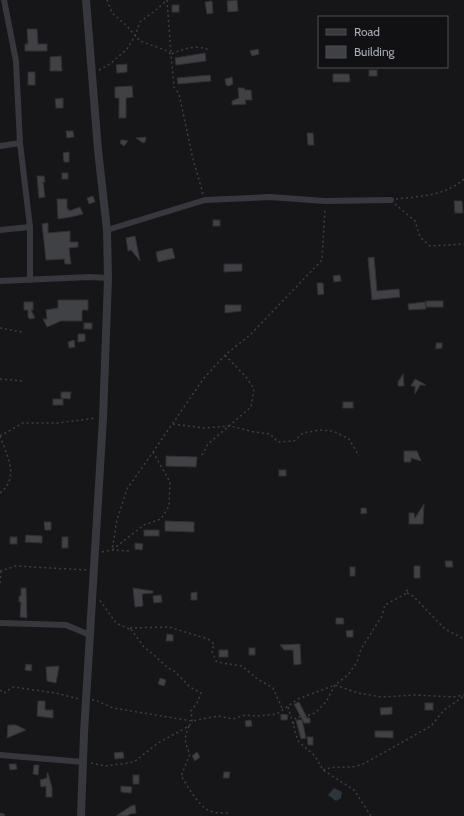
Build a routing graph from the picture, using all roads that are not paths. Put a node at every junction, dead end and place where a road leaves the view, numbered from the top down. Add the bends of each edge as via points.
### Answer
1 (4, 0) edge
2 (86, 0) edge
3 (20, 143) junction
4 (0, 146) edge
5 (391, 200) road end
6 (30, 227) junction
7 (0, 230) edge
8 (107, 230) junction
9 (108, 278) junction
10 (30, 280) junction
11 (0, 281) edge
12 (0, 623) edge
13 (90, 635) junction
14 (0, 755) edge
15 (83, 762) junction
16 (81, 816) edge

1 - 3 street via 16,60
2 - 8 street
3 - 4 street
3 - 6 street
5 - 8 street via 325,201 270,197 205,200
6 - 7 street
6 - 10 street
8 - 9 street
9 - 10 street
9 - 13 street via 103,418
10 - 11 street
12 - 13 street via 66,625
13 - 15 street
14 - 15 street
15 - 16 street

